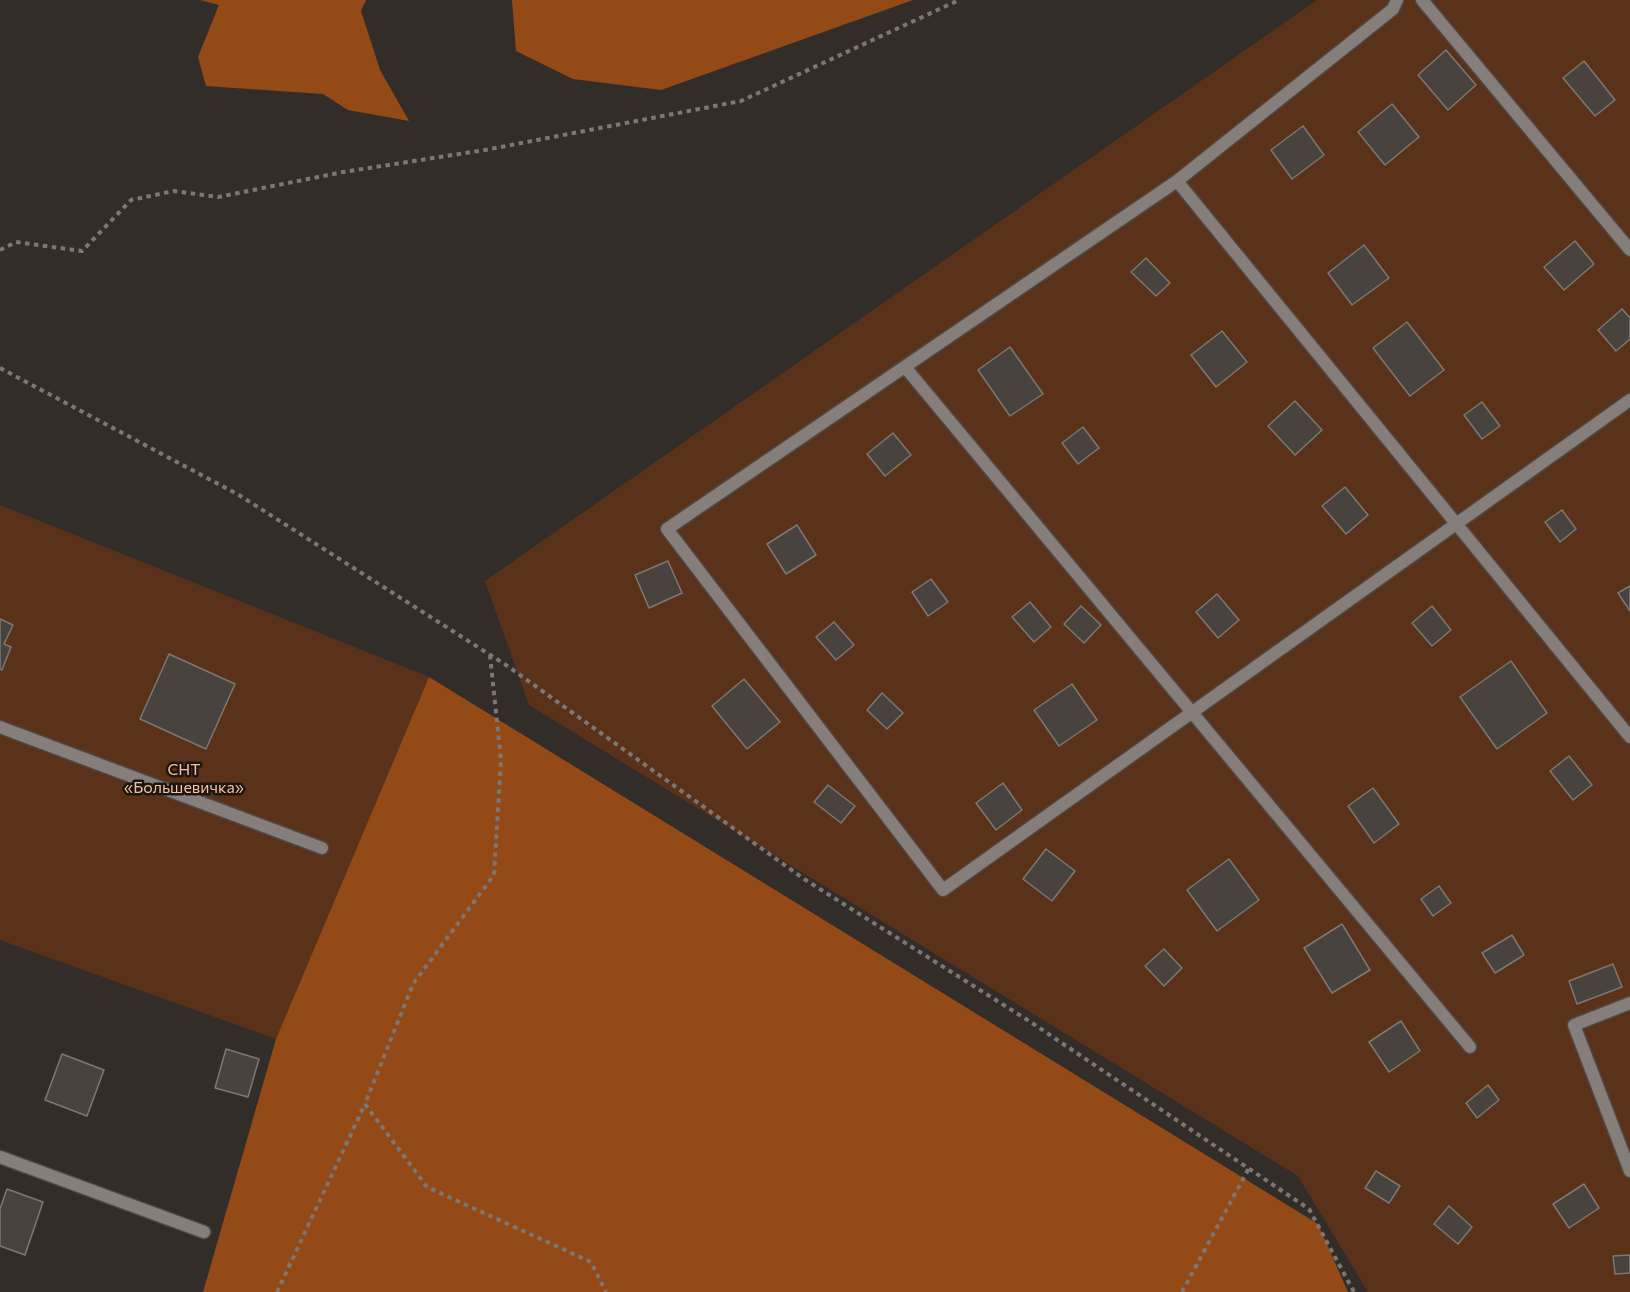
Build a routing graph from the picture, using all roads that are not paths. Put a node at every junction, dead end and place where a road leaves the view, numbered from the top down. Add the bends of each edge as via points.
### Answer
1 (1397, 0) edge
2 (1422, 0) edge
3 (1177, 181) junction
4 (1630, 250) edge
5 (905, 367) junction
6 (1630, 400) edge
7 (1457, 524) junction
8 (1192, 712) junction
9 (0, 726) edge
10 (1630, 737) edge
11 (322, 848) dead end
12 (1630, 1003) edge
13 (1470, 1047) dead end
14 (0, 1157) edge
15 (1630, 1171) edge
16 (204, 1232) dead end

1 - 3 lane via 1393,9
2 - 4 lane
3 - 5 lane
3 - 7 lane
5 - 8 lane
5 - 8 lane via 667,530 943,890
6 - 7 lane
7 - 8 lane
7 - 10 lane
8 - 13 lane
9 - 11 lane
12 - 15 lane via 1574,1025
14 - 16 lane

